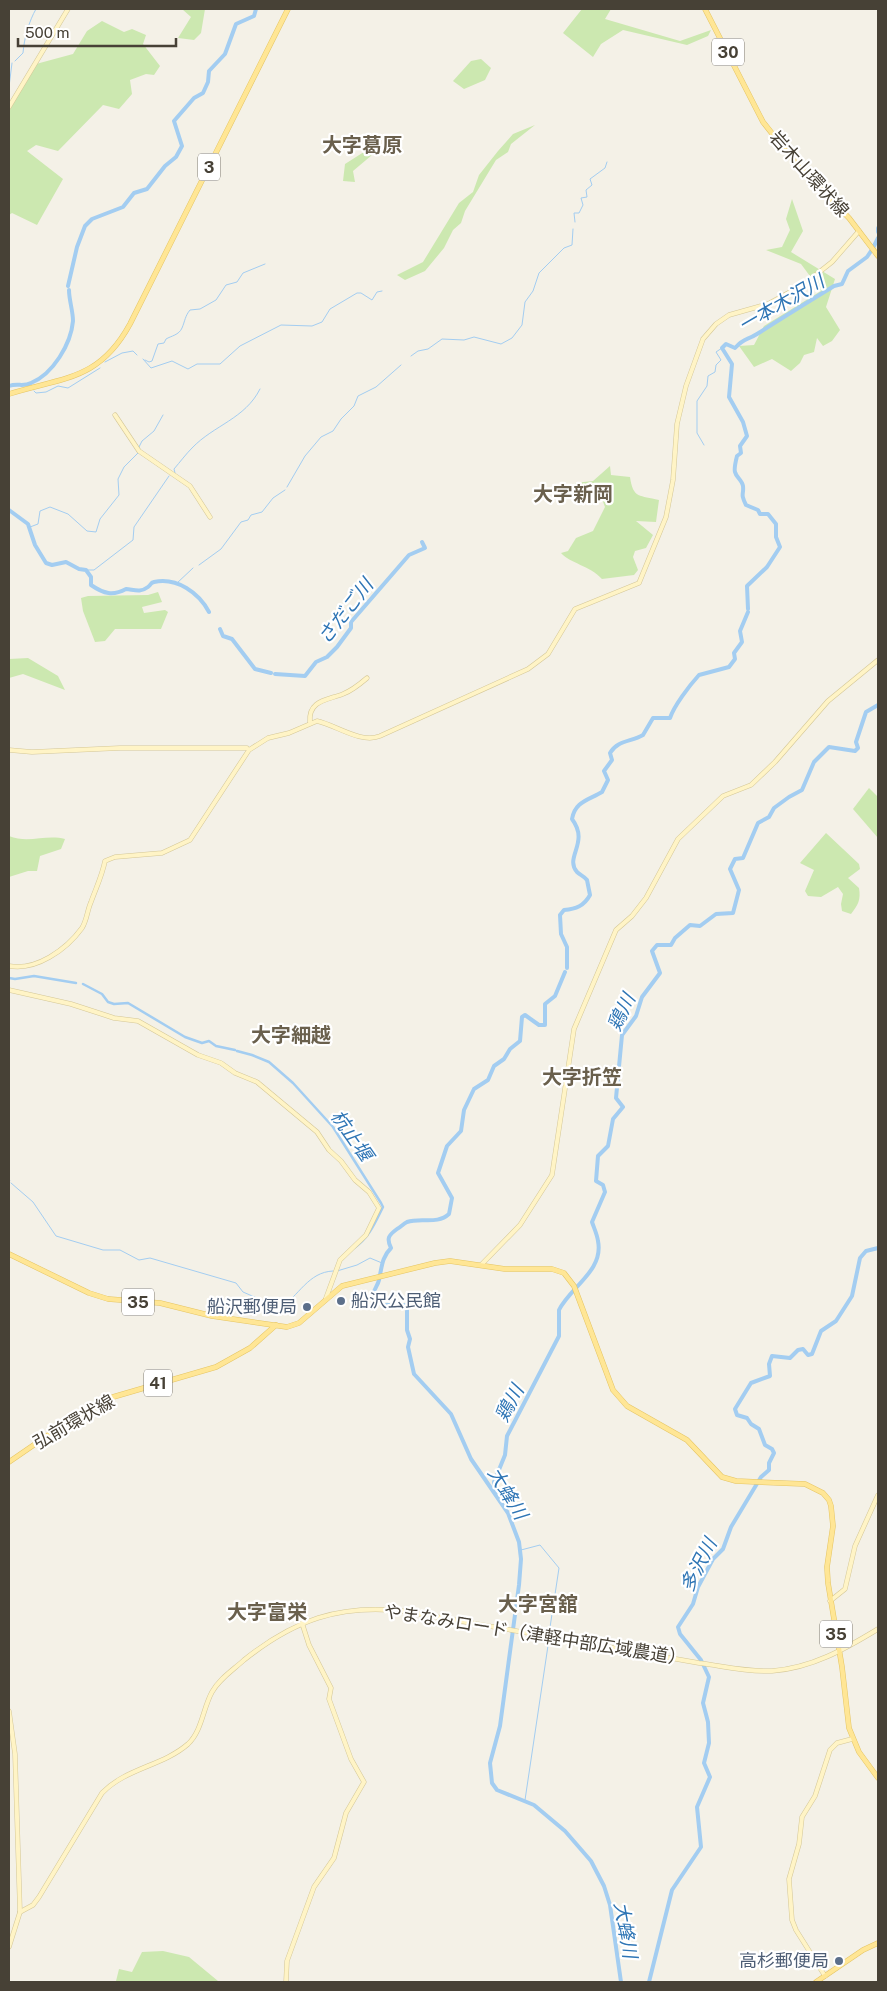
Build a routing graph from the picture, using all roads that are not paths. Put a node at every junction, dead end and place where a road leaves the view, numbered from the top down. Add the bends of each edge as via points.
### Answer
1 (68, 9) edge
2 (288, 9) edge
3 (705, 9) edge
4 (9, 107) edge
5 (858, 231) junction
6 (878, 256) edge
7 (9, 394) edge
8 (115, 415) dead end
9 (210, 517) dead end
10 (878, 660) edge
11 (367, 678) dead end
12 (310, 722) junction
13 (247, 748) dead end
14 (9, 750) edge
15 (9, 966) edge
16 (9, 990) edge
17 (9, 1254) edge
18 (481, 1265) junction
19 (326, 1298) junction
20 (276, 1325) junction
21 (9, 1462) edge
22 (878, 1496) edge
23 (830, 1601) junction
24 (302, 1623) junction
25 (878, 1629) edge
26 (839, 1652) junction
27 (9, 1711) edge
28 (852, 1738) junction
29 (878, 1778) edge
30 (20, 1912) junction
31 (878, 1943) edge
32 (9, 1947) edge
33 (825, 1976) junction
34 (286, 1982) edge
35 (816, 1982) edge

1 - 4 street
2 - 7 main road, 3 via 130,324 110,353 89,370 62,381
3 - 5 main road, 岩木山環状線 / 30 via 763,122 797,165
5 - 6 main road, 岩木山環状線 / 30
5 - 12 street via 832,262 804,285 768,304 729,315 703,339 686,386 677,424 673,480 666,517 639,583 575,609 548,654 528,669 380,736 368,738 326,722
8 - 9 street via 139,451 190,486
10 - 18 street via 828,700 776,762 751,785 723,796 678,839 646,898 616,930 574,1029 552,1175 520,1225
11 - 12 street via 342,695 314,706
12 - 15 street via 289,733 268,738 249,750 190,840 162,853 115,857 105,862 80,930 64,947 37,964
13 - 14 street
16 - 19 street via 114,1018 138,1021 198,1055 257,1082 311,1126 355,1180 369,1192 379,1208 366,1235 340,1260
17 - 20 main road, 35 via 108,1299 160,1303 212,1316
18 - 19 main road, 35 via 443,1261 342,1286
18 - 23 main road, 35 via 552,1269 564,1273 577,1291 618,1398 687,1440 719,1475 730,1480 804,1484 816,1488 830,1500 833,1526 827,1567
19 - 20 main road, 35 via 296,1325
20 - 21 main road, 弘前環状線 / 41 via 250,1348 216,1367 113,1397 73,1418
22 - 23 street via 855,1546 844,1589
23 - 26 main road, 35
24 - 26 street, やまなみロード（津軽中部広域農道） via 341,1611 384,1609 745,1670 771,1671 807,1665
24 - 30 street, やまなみロード（津軽中部広域農道） via 276,1637 220,1681 189,1742 172,1754 110,1784 39,1898
24 - 34 street via 309,1645 331,1688 329,1699 351,1759 364,1782 346,1813 334,1858 314,1886 287,1961
25 - 26 street, やまなみロード（津軽中部広域農道）
26 - 28 main road, 35
27 - 30 street via 15,1754
28 - 29 main road, 35
28 - 33 street via 837,1743 830,1750 815,1796 802,1817 799,1844 789,1879 794,1925
30 - 32 street
31 - 33 main road
33 - 35 main road

